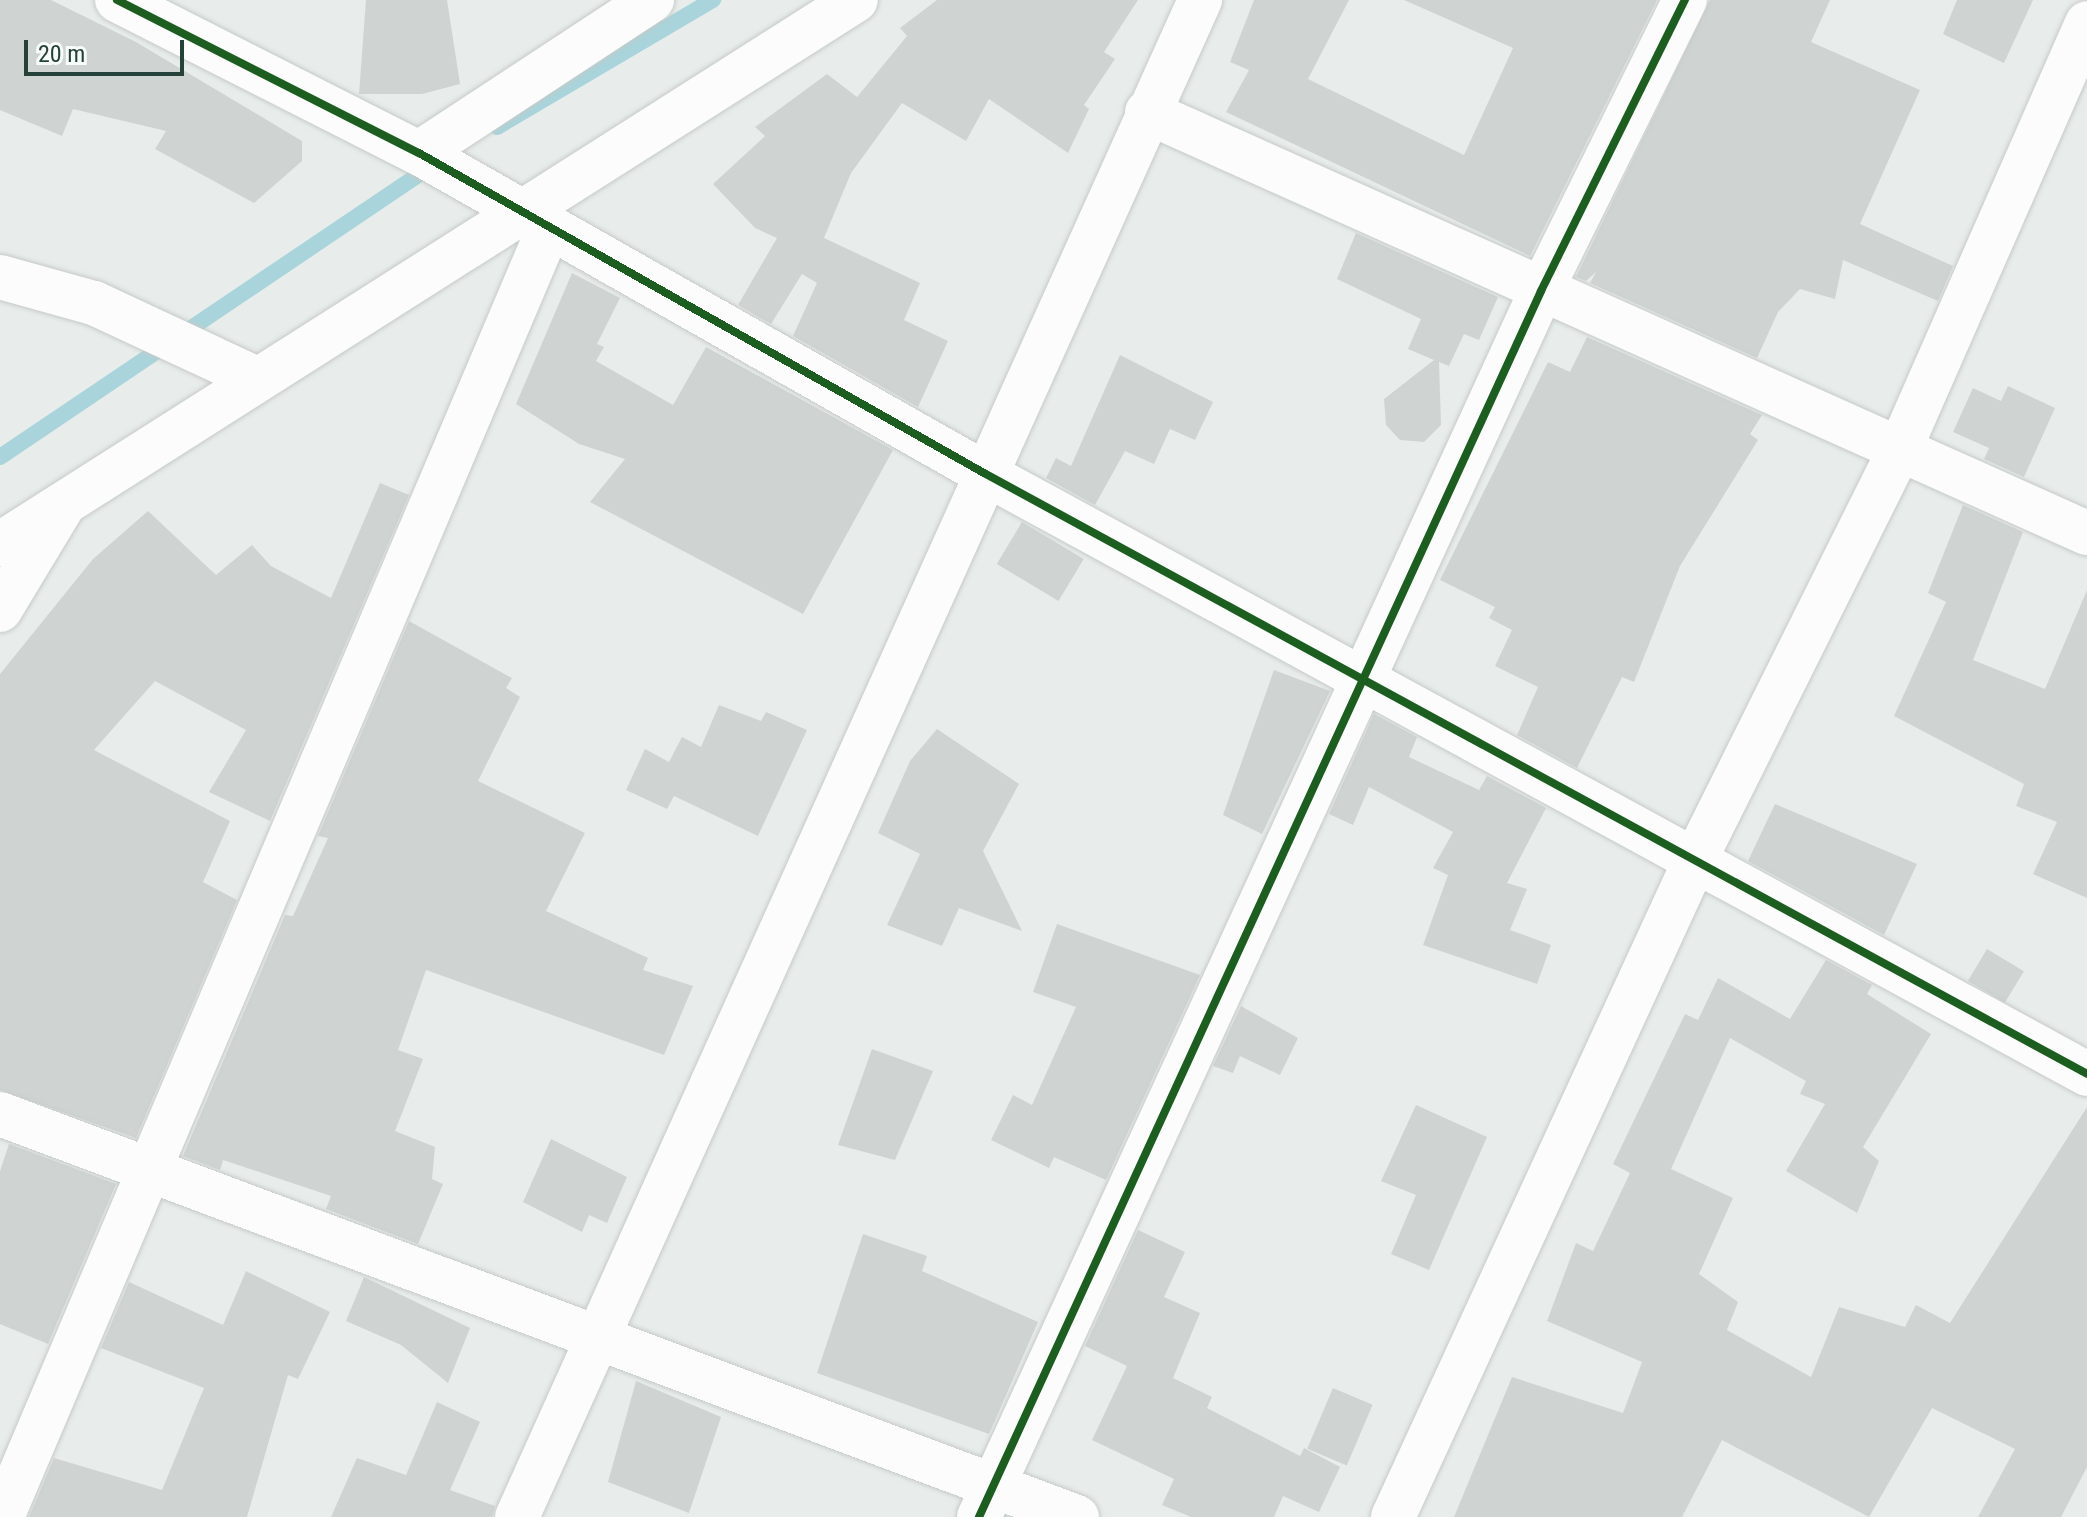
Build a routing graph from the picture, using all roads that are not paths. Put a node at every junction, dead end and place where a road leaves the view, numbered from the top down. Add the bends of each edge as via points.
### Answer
1 (117, 0) edge
2 (652, 0) edge
3 (856, 0) edge
4 (1200, 0) edge
5 (1685, 0) edge
6 (804, 15) edge
7 (2087, 23) edge
8 (1147, 112) junction
9 (419, 153) junction
10 (532, 219) junction
11 (0, 277) edge
12 (1541, 291) junction
13 (255, 378) junction
14 (1900, 449) junction
15 (984, 473) junction
16 (69, 497) junction
17 (2087, 533) edge
18 (0, 544) edge
19 (0, 610) edge
20 (1363, 680) junction
21 (1697, 856) junction
22 (2087, 1074) edge
23 (0, 1114) edge
24 (147, 1172) junction
25 (594, 1342) junction
26 (986, 1502) edge
27 (2, 1517) edge
28 (517, 1517) edge
29 (1077, 1517) edge
30 (1393, 1517) edge

1 - 9 street
2 - 9 street
3 - 6 street
4 - 8 street
5 - 12 street
6 - 10 street
7 - 14 street
8 - 12 street
8 - 15 street
9 - 10 street
10 - 13 street
10 - 15 street
10 - 24 street
11 - 13 street via 94,303
12 - 14 street
12 - 20 street
13 - 16 street
14 - 17 street
14 - 21 street
15 - 20 street
15 - 25 street
16 - 18 street
16 - 19 street
20 - 21 street
20 - 26 street
21 - 22 street
21 - 30 street
23 - 24 street
24 - 25 street
24 - 27 street
25 - 26 street
25 - 28 street
26 - 29 street

